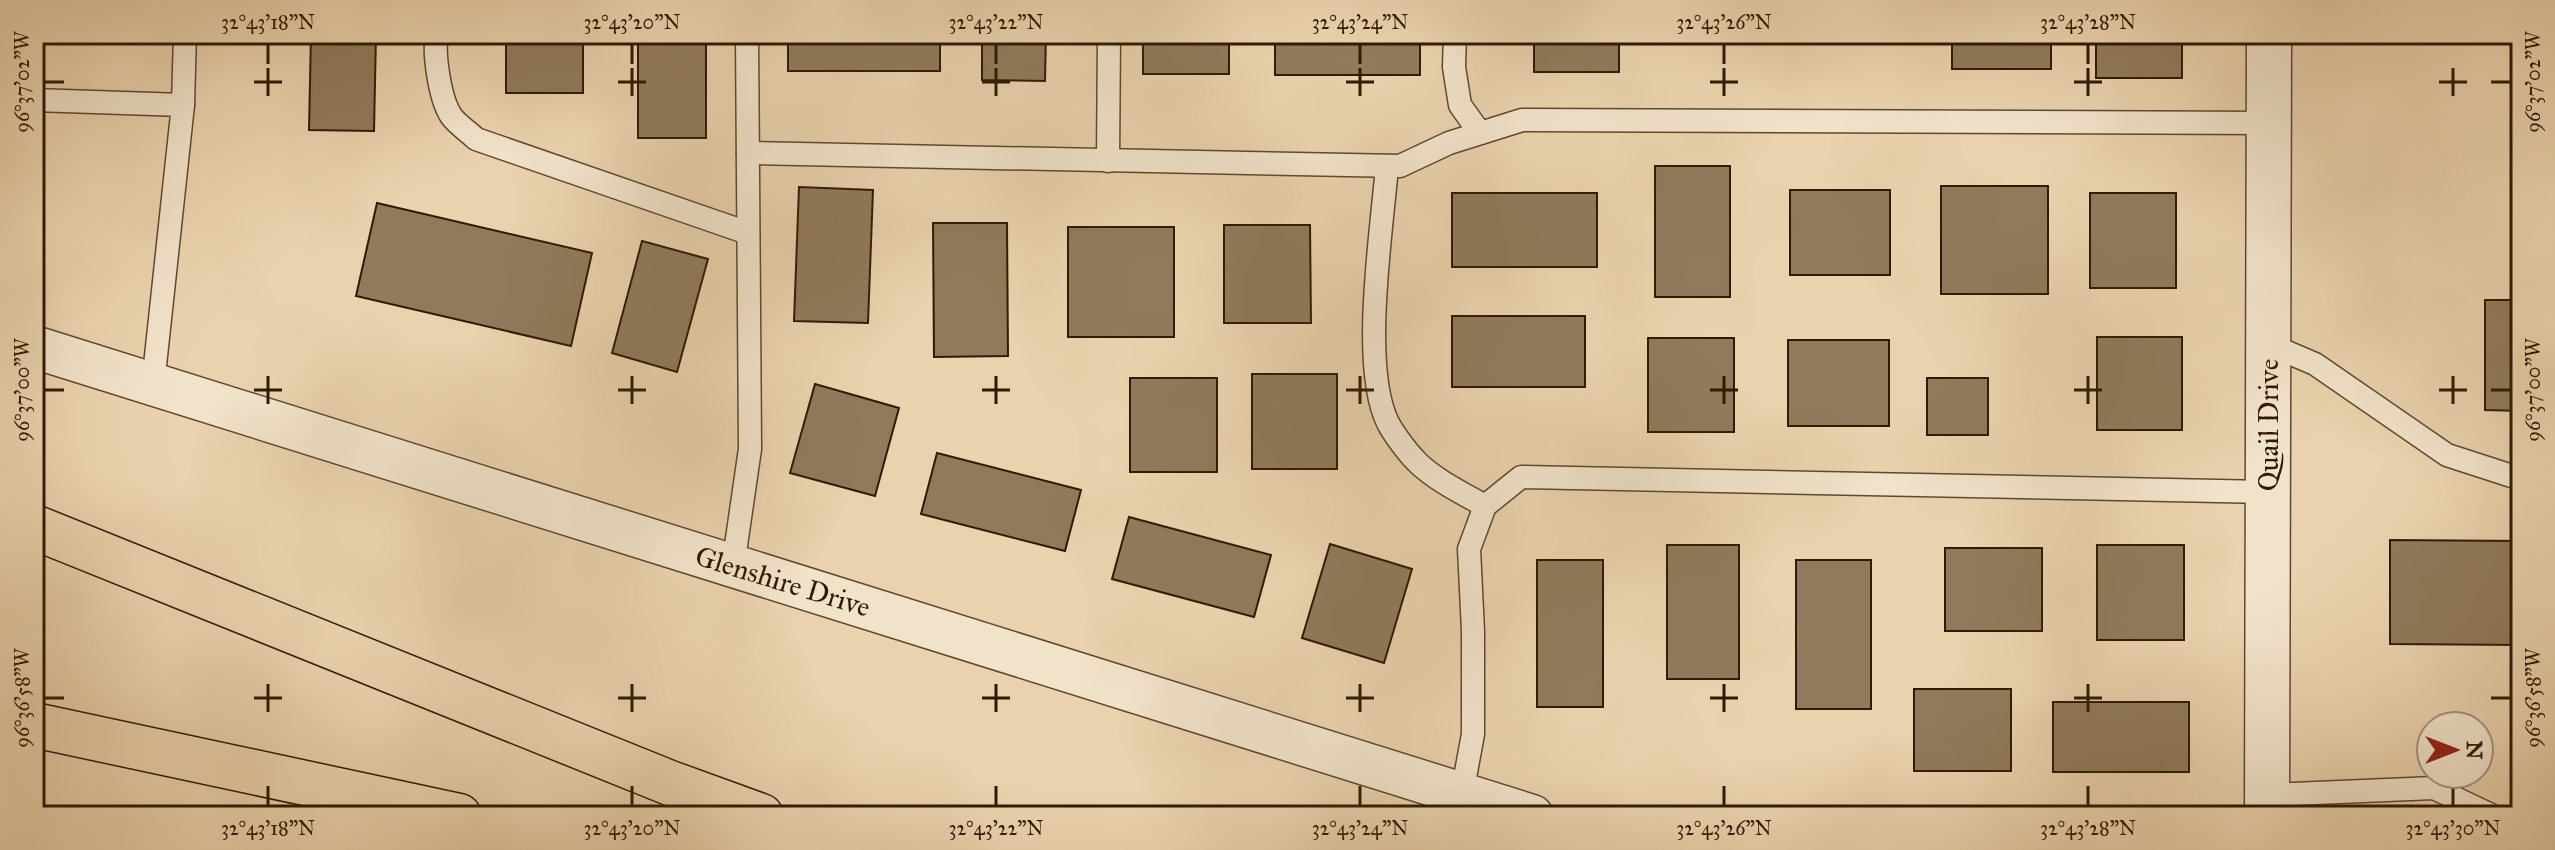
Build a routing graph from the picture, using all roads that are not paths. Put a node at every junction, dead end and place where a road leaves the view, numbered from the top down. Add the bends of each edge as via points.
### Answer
1 (185, 34) edge
2 (437, 34) edge
3 (747, 34) edge
4 (1109, 34) edge
5 (1455, 34) edge
6 (2269, 34) edge
7 (34, 100) edge
8 (183, 105) junction
9 (2269, 123) junction
10 (1480, 133) junction
11 (748, 153) junction
12 (1108, 161) junction
13 (1387, 166) junction
14 (748, 233) junction
15 (2268, 344) junction
16 (34, 347) edge
17 (153, 384) junction
18 (2521, 479) edge
19 (2268, 492) junction
20 (1485, 506) junction
21 (34, 527) edge
22 (733, 566) junction
23 (34, 725) edge
24 (1462, 794) junction
25 (2267, 806) edge
26 (459, 816) edge
27 (761, 816) edge
28 (1532, 816) edge
29 (2493, 816) edge

1 - 8 lane
2 - 14 lane via 444,102 452,118 476,139
3 - 11 lane
4 - 12 lane
5 - 10 lane via 1460,105
6 - 9 street, Quail Drive
7 - 8 lane
8 - 17 lane
9 - 10 lane via 1522,120
9 - 15 street, Quail Drive
10 - 13 lane via 1400,166
11 - 12 lane
11 - 14 lane
12 - 13 lane
13 - 20 lane via 1375,312 1376,380 1388,423 1417,462
14 - 22 lane via 750,449
15 - 18 lane via 2315,364 2447,455
15 - 19 street, Quail Drive
16 - 17 street, Glenshire Drive
17 - 22 street, Glenshire Drive
19 - 20 lane via 1521,477
19 - 25 street, Quail Drive
20 - 24 lane via 1469,549 1473,734
21 - 27 highway
22 - 24 street, Glenshire Drive
23 - 26 highway
24 - 28 street, Glenshire Drive
25 - 29 lane via 2434,788

